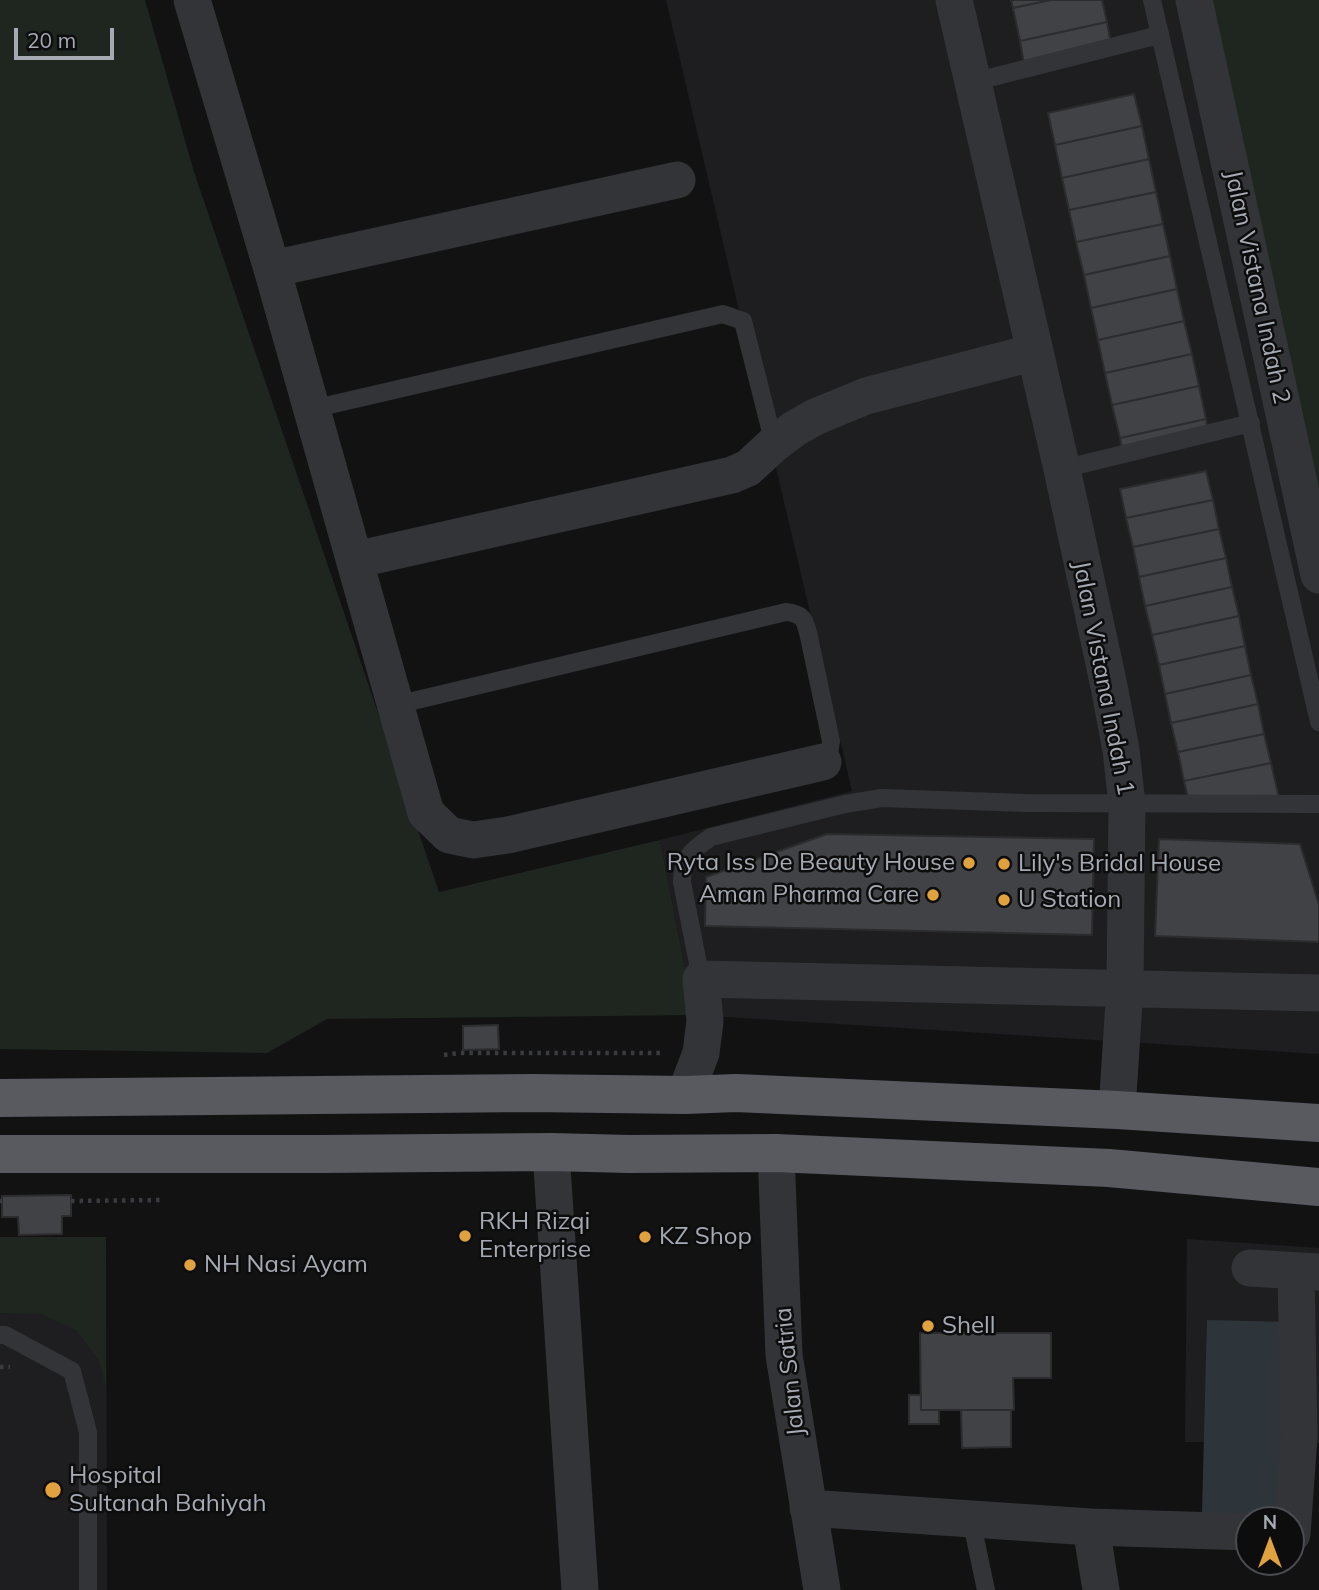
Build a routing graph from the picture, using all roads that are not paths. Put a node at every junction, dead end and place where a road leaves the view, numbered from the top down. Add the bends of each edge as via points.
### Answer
1 (191, 0) edge
2 (954, 0) edge
3 (1152, 0) edge
4 (1194, 0) edge
5 (1159, 35) junction
6 (973, 82) junction
7 (677, 180) dead end
8 (272, 269) junction
9 (1035, 352) junction
10 (312, 410) junction
11 (1251, 423) junction
12 (784, 436) junction
13 (1062, 469) junction
14 (355, 559) junction
15 (1319, 575) edge
16 (396, 705) junction
17 (1319, 722) edge
18 (823, 762) joint
19 (1127, 804) junction
20 (1319, 804) edge
21 (701, 979) junction
22 (1125, 987) junction
23 (1319, 993) edge
24 (685, 1095) junction
25 (0, 1098) edge
26 (1117, 1110) junction
27 (1319, 1123) edge
28 (551, 1152) junction
29 (776, 1153) junction
30 (0, 1154) edge
31 (1319, 1187) edge
32 (1250, 1268) dead end
33 (1307, 1272) edge
34 (0, 1335) edge
35 (1309, 1437) edge
36 (1296, 1506) edge
37 (808, 1508) junction
38 (971, 1519) junction
39 (1091, 1527) junction
40 (1235, 1532) edge
41 (88, 1590) edge
42 (580, 1590) edge
43 (822, 1590) edge
44 (986, 1590) edge
45 (1101, 1590) edge

1 - 8 street
2 - 6 street, Jalan Vistana Indah 1
3 - 5 lane
4 - 15 street, Jalan Vistana Indah 2
5 - 6 lane
5 - 11 lane
6 - 9 street, Jalan Vistana Indah 1
7 - 8 street
8 - 10 street
9 - 12 street via 866,396
9 - 13 street, Jalan Vistana Indah 1
10 - 12 lane via 723,314 743,321
10 - 14 street
11 - 13 lane
11 - 17 lane
12 - 14 street via 748,468 732,475
13 - 19 street, Jalan Vistana Indah 1 via 1109,686
14 - 16 street
16 - 18 street via 426,813 449,835 473,840
16 - 18 lane via 797,613 805,620 810,637 831,741
19 - 20 lane
19 - 21 lane via 882,798 711,837 694,848 682,868
19 - 22 street, Jalan Vistana Indah 1
21 - 22 street
21 - 24 street via 705,1021 701,1054
22 - 23 street
22 - 26 street, Jalan Vistana Indah 1
24 - 25 highway
24 - 26 highway via 736,1093
26 - 27 highway
28 - 29 highway
28 - 30 highway
28 - 42 street
29 - 31 highway via 1109,1168
29 - 37 street, Jalan Satria via 784,1355
32 - 33 street
33 - 35 street
34 - 41 lane via 72,1371 88,1432
35 - 36 street
37 - 38 street
37 - 43 street, Jalan Satria
38 - 39 street
38 - 44 lane
39 - 40 street
39 - 45 street

